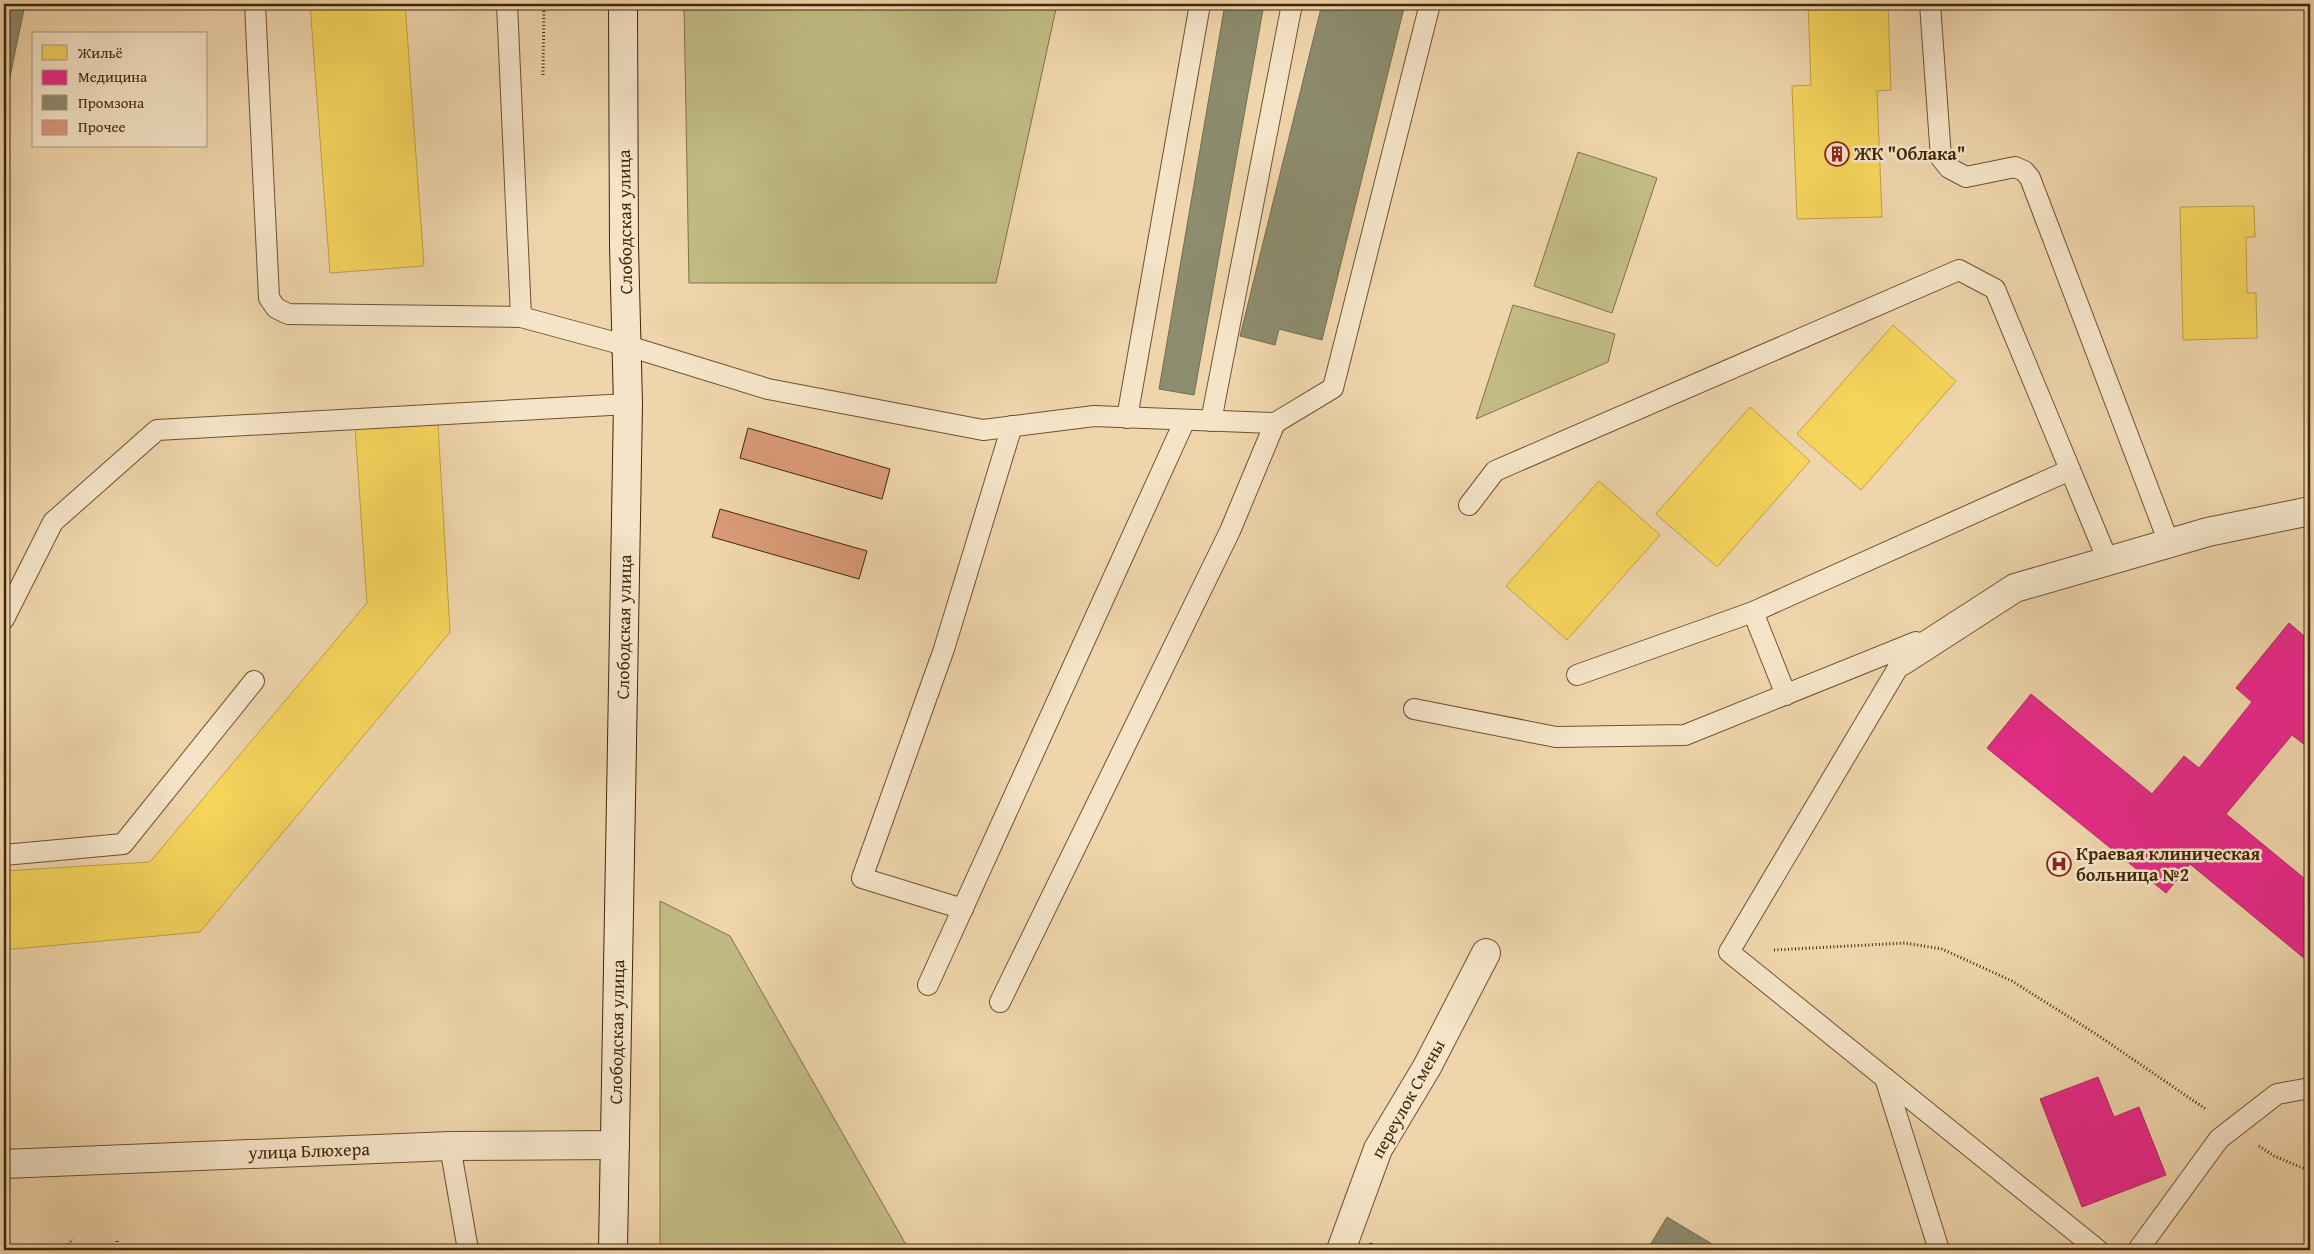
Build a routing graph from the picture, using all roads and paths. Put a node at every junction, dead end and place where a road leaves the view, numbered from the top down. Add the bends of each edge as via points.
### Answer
1 (256, 4) edge
2 (507, 4) edge
3 (623, 4) edge
4 (1200, 4) edge
5 (1292, 4) edge
6 (1430, 4) edge
7 (1930, 4) edge
8 (522, 317) junction
9 (628, 346) junction
10 (628, 404) junction
11 (1127, 418) junction
12 (1185, 420) junction
13 (1211, 421) junction
14 (1275, 423) junction
15 (1012, 426) junction
16 (2070, 470) junction
17 (1469, 505) dead end
18 (2310, 511) edge
19 (2169, 543) junction
20 (2108, 561) junction
21 (1753, 612) junction
22 (4, 618) edge
23 (1955, 626) junction
24 (1902, 661) joint
25 (1577, 675) dead end
26 (254, 681) dead end
27 (1786, 694) junction
28 (1414, 709) dead end
29 (4, 855) edge
30 (963, 909) junction
31 (1729, 952) junction
32 (1486, 953) dead end
33 (928, 985) dead end
34 (1000, 1002) dead end
35 (1885, 1078) junction
36 (2310, 1088) edge
37 (2233, 1128) junction
38 (615, 1145) junction
39 (450, 1146) junction
40 (4, 1164) edge
41 (2310, 1171) edge
42 (73, 1238) dead end
43 (117, 1241) dead end
44 (64, 1250) edge
45 (117, 1250) edge
46 (468, 1250) edge
47 (613, 1250) edge
48 (1340, 1250) edge
49 (1939, 1250) edge
50 (2098, 1250) edge
51 (2138, 1250) edge

1 - 8 lane via 269,298 276,308 288,314
2 - 8 lane
3 - 9 street, Слободская улица via 624,246
4 - 11 lane
5 - 13 lane
6 - 14 lane via 1333,388
7 - 19 lane via 1941,158 1949,168 1966,178 2014,167 2030,178
8 - 9 lane
9 - 10 street, Слободская улица
9 - 15 lane via 768,389 983,430
10 - 22 lane via 157,430 52,522
10 - 38 street, Слободская улица
11 - 12 lane
11 - 15 lane via 1094,416
12 - 13 lane
12 - 30 lane
13 - 14 lane
14 - 34 lane via 1230,531
15 - 30 lane via 944,649 862,878
16 - 17 lane via 1995,289 1959,270 1494,470
16 - 20 lane
16 - 21 lane
18 - 19 street
19 - 20 street
20 - 23 street via 2015,588
21 - 25 lane
21 - 27 lane
23 - 24 street
23 - 27 lane
24 - 31 lane
26 - 29 lane via 123,844
27 - 28 lane via 1685,734 1556,737
30 - 33 lane
31 - 35 lane
31 - 37 path via 1905,943 1942,949 2012,981
32 - 48 street, переулок Смены via 1427,1067 1378,1149
35 - 49 lane
35 - 50 lane
36 - 37 lane via 2277,1094
37 - 41 path via 2274,1156
37 - 51 lane via 2219,1139
38 - 39 street, улица Блюхера
38 - 47 street, Слободская улица
39 - 40 street, улица Блюхера
39 - 46 lane
42 - 44 path
43 - 45 path

